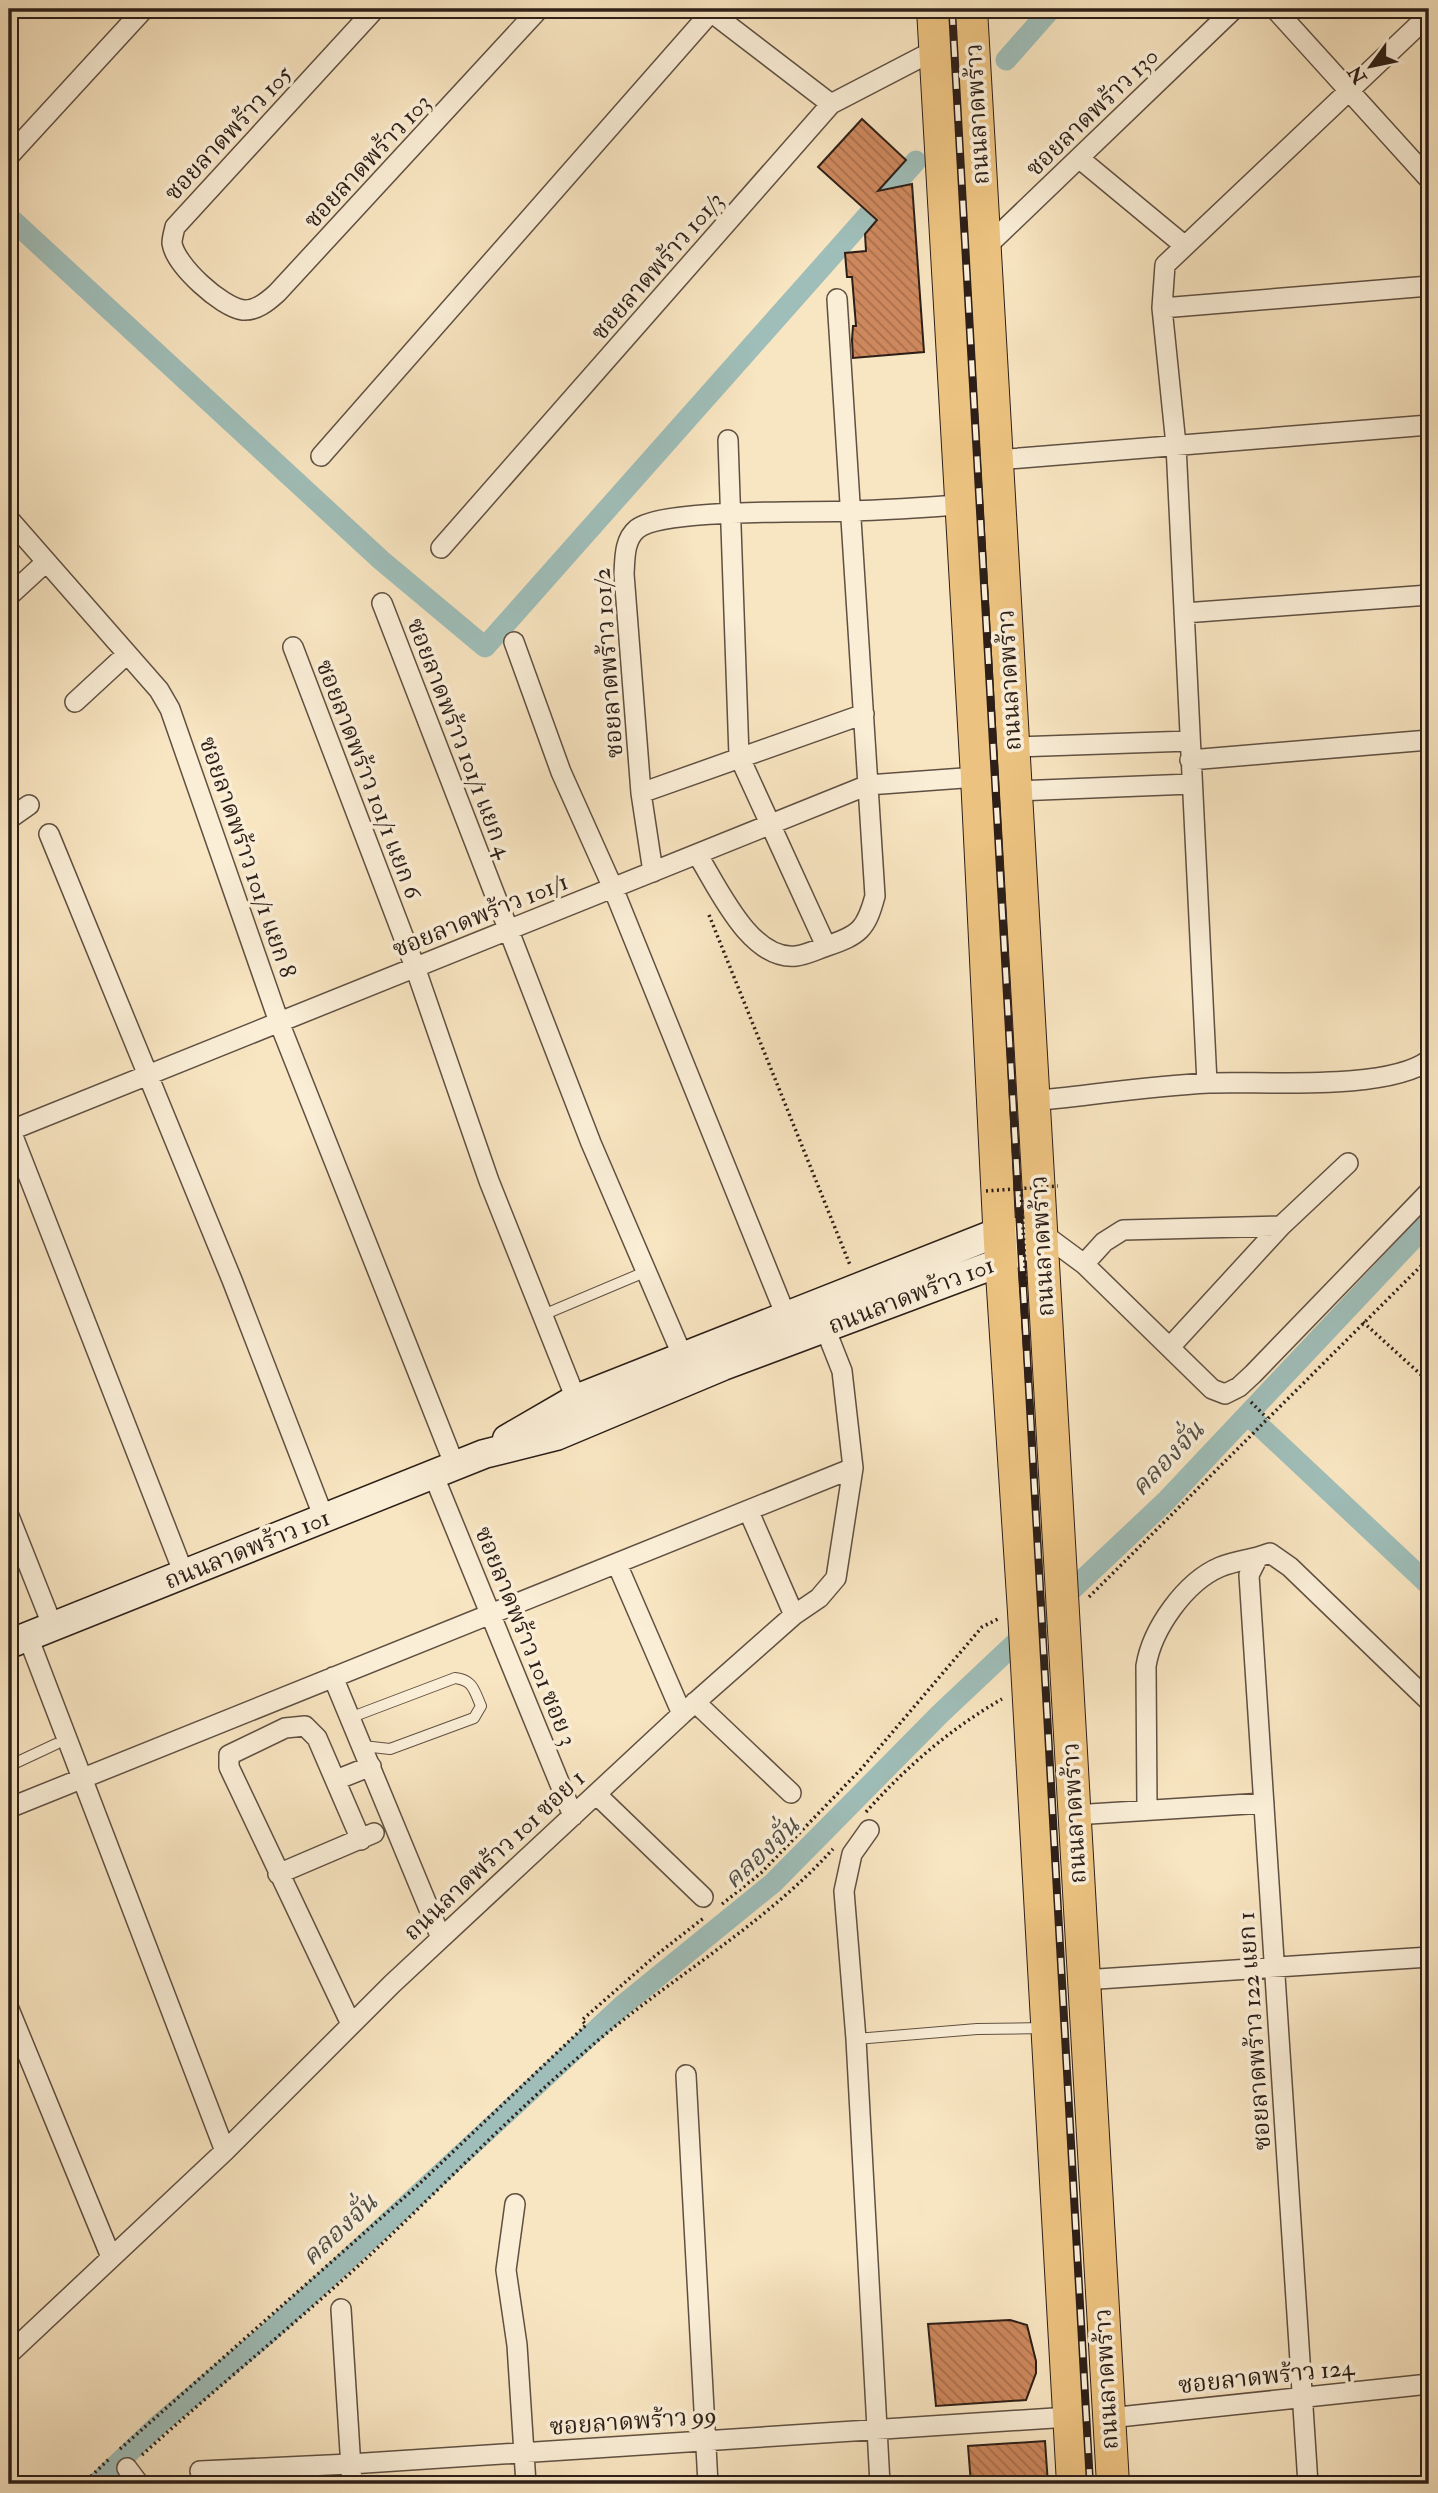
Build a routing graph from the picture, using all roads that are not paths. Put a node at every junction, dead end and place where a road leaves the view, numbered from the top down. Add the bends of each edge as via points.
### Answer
1 (144, 9) edge
2 (375, 9) edge
3 (539, 9) edge
4 (933, 9) edge
5 (971, 9) edge
6 (1234, 9) edge
7 (1275, 9) edge
8 (1429, 15) edge
9 (935, 50) junction
10 (1350, 90) junction
11 (831, 104) junction
12 (9, 156) edge
13 (1080, 159) junction
14 (1429, 179) edge
15 (1185, 246) junction
16 (984, 250) junction
17 (1429, 286) edge
18 (215, 296) joint
19 (837, 299) dead end
20 (1162, 308) junction
21 (1429, 425) edge
22 (728, 440) dead end
23 (1175, 445) junction
24 (321, 456) dead end
25 (996, 460) junction
26 (962, 505) junction
27 (849, 512) junction
28 (730, 513) junction
29 (9, 519) edge
30 (442, 548) dead end
31 (46, 562) junction
32 (1429, 595) edge
33 (9, 596) edge
34 (382, 603) dead end
35 (1184, 613) junction
36 (514, 642) dead end
37 (293, 647) dead end
38 (127, 654) junction
39 (75, 702) dead end
40 (864, 714) junction
41 (1429, 740) edge
42 (1013, 747) junction
43 (1190, 751) junction
44 (739, 756) junction
45 (977, 778) junction
46 (1191, 784) junction
47 (868, 785) junction
48 (1016, 790) junction
49 (642, 793) junction
50 (29, 805) dead end
51 (9, 819) edge
52 (768, 825) junction
53 (49, 834) dead end
54 (697, 854) junction
55 (653, 872) junction
56 (613, 888) junction
57 (508, 930) junction
58 (826, 946) junction
59 (415, 967) junction
60 (279, 1022) junction
61 (1429, 1060) edge
62 (146, 1076) junction
63 (1207, 1083) junction
64 (1033, 1101) junction
65 (9, 1129) edge
66 (1348, 1163) dead end
67 (1425, 1203) edge
68 (1280, 1226) junction
69 (362, 1230) joint
70 (1042, 1233) junction
71 (1000, 1247) junction
72 (1084, 1264) junction
73 (645, 1272) junction
74 (543, 1315) junction
75 (786, 1316) junction
76 (825, 1328) junction
77 (1170, 1348) junction
78 (683, 1357) junction
79 (576, 1399) junction
80 (484, 1454) junction
81 (853, 1468) junction
82 (444, 1470) junction
83 (748, 1512) junction
84 (9, 1516) edge
85 (324, 1518) junction
86 (1258, 1557) junction
87 (617, 1564) junction
88 (184, 1574) junction
89 (491, 1614) junction
90 (793, 1615) junction
91 (30, 1636) edge
92 (333, 1677) junction
93 (1429, 1701) edge
94 (688, 1708) junction
95 (352, 1717) junction
96 (56, 1744) dead end
97 (363, 1746) junction
98 (9, 1766) edge
99 (371, 1766) junction
100 (84, 1779) junction
101 (336, 1780) junction
102 (791, 1793) dead end
103 (596, 1794) junction
104 (1264, 1803) junction
105 (9, 1808) edge
106 (1147, 1809) junction
107 (1074, 1815) junction
108 (573, 1816) junction
109 (866, 1823) road end
110 (278, 1874) junction
111 (708, 1907) road end
112 (441, 1938) junction
113 (1429, 1957) edge
114 (1274, 1968) junction
115 (1083, 1980) junction
116 (9, 2009) edge
117 (351, 2024) junction
118 (1047, 2028) junction
119 (856, 2039) junction
120 (686, 2075) dead end
121 (225, 2151) junction
122 (515, 2204) dead end
123 (111, 2257) junction
124 (341, 2309) dead end
125 (9, 2354) edge
126 (1429, 2384) edge
127 (1302, 2397) junction
128 (1069, 2417) junction
129 (1109, 2418) junction
130 (877, 2430) junction
131 (706, 2441) junction
132 (524, 2453) junction
133 (119, 2459) road end
134 (351, 2464) junction
135 (200, 2471) dead end
136 (139, 2484) edge
137 (352, 2484) edge
138 (526, 2484) edge
139 (708, 2484) edge
140 (880, 2484) edge
141 (1073, 2484) edge
142 (1113, 2484) edge
143 (1308, 2484) edge

1 - 12 street
2 - 18 street, ซอยลาดพร้าว 105 via 175,227 172,242 176,254
3 - 18 street, ซอยลาดพร้าว 103 via 270,300 243,310
4 - 9 main road, ถนนลาดพร้าว
5 - 16 main road, ถนนลาดพร้าว
6 - 13 street, ซอยลาดพร้าว 130
7 - 10 street
8 - 10 street
9 - 11 street, ซอยลาดพร้าว 101/3
9 - 26 main road, ถนนลาดพร้าว
10 - 14 street
10 - 15 street
11 - 24 street via 711,12
11 - 30 street, ซอยลาดพร้าว 101/3
13 - 15 street
13 - 16 street, ซอยลาดพร้าว 130
15 - 20 street via 1166,265
16 - 25 main road, ถนนลาดพร้าว
17 - 20 street
19 - 27 street
20 - 23 street
21 - 23 street
22 - 28 street
23 - 25 street
23 - 35 street
25 - 42 main road, ถนนลาดพร้าว
26 - 27 street, ซอยลาดพร้าว 101/2
26 - 45 main road, ถนนลาดพร้าว
27 - 28 street, ซอยลาดพร้าว 101/2
27 - 40 street
28 - 44 street
28 - 49 street, ซอยลาดพร้าว 101/2 via 649,522 635,530 626,546 624,574
29 - 31 street, ซอยลาดพร้าว 101/1 แยก 8
31 - 33 street
31 - 38 street, ซอยลาดพร้าว 101/1 แยก 8
32 - 35 street
34 - 57 street, ซอยลาดพร้าว 101/1 แยก 4
35 - 43 street
36 - 56 street via 561,772
37 - 59 street, ซอยลาดพร้าว 101/1 แยก 6
38 - 39 street
38 - 60 street, ซอยลาดพร้าว 101/1 แยก 8 via 170,709
40 - 44 street
40 - 47 street
41 - 43 street
42 - 43 street
42 - 48 main road, ถนนลาดพร้าว
43 - 46 street
44 - 49 street
44 - 52 street
45 - 47 street, ซอยลาดพร้าว 101/1
45 - 71 main road, ถนนลาดพร้าว
46 - 48 street
46 - 63 street
47 - 52 street, ซอยลาดพร้าว 101/1
47 - 58 street via 876,896 863,929
48 - 64 main road, ถนนลาดพร้าว
49 - 55 street, ซอยลาดพร้าว 101/2
50 - 51 street
52 - 54 street, ซอยลาดพร้าว 101/1
52 - 58 street
53 - 62 street
54 - 55 street, ซอยลาดพร้าว 101/1
54 - 58 street via 750,936 763,947 778,955 797,956
55 - 56 street, ซอยลาดพร้าว 101/1
56 - 57 street, ซอยลาดพร้าว 101/1
56 - 75 street
57 - 59 street, ซอยลาดพร้าว 101/1
57 - 73 street, ซอยลาดพร้าว 101/1 แยก 4
59 - 60 street, ซอยลาดพร้าว 101/1
59 - 74 street, ซอยลาดพร้าว 101/1 แยก 6 via 489,1181
60 - 62 street, ซอยลาดพร้าว 101/1
60 - 69 street, ซอยลาดพร้าว 101/1 แยก 8
61 - 63 street via 1416,1070 1385,1079
62 - 65 street, ซอยลาดพร้าว 101/1
62 - 85 street via 232,1280
63 - 64 street
64 - 70 main road, ถนนลาดพร้าว
65 - 88 street
66 - 68 street
67 - 77 street via 1239,1387 1225,1394 1212,1389
68 - 72 street via 1123,1230
68 - 77 street
69 - 82 street, ซอยลาดพร้าว 101 ซอย 3
70 - 71 street, ถนนลาดพร้าว 101
70 - 72 street
70 - 107 main road, ถนนลาดพร้าว
71 - 75 street, ถนนลาดพร้าว 101 via 858,1287
71 - 76 street, ถนนลาดพร้าว 101
71 - 118 main road, ถนนลาดพร้าว
72 - 77 street
73 - 74 lane
73 - 78 street, ซอยลาดพร้าว 101/1 แยก 4
74 - 79 street, ซอยลาดพร้าว 101/1 แยก 6
75 - 78 street, ถนนลาดพร้าว 101
76 - 80 street, ถนนลาดพร้าว 101 via 556,1436
76 - 81 street, ถนนลาดพร้าว 101 ซอย 1 via 842,1371
78 - 79 street, ถนนลาดพร้าว 101
79 - 80 street, ถนนลาดพร้าว 101
80 - 82 street, ถนนลาดพร้าว 101
81 - 83 street
81 - 90 street, ถนนลาดพร้าว 101 ซอย 1 via 836,1578 819,1598
82 - 85 street, ถนนลาดพร้าว 101
82 - 89 street, ซอยลาดพร้าว 101 ซอย 3
83 - 87 street
83 - 90 street
84 - 91 street
85 - 88 street, ถนนลาดพร้าว 101
86 - 93 street via 1270,1553 1290,1567
86 - 104 street, ซอยลาดพร้าว 122 แยก 1 via 1249,1575
86 - 106 street via 1218,1567 1200,1581 1183,1596 1149,1650
87 - 89 street
87 - 94 street
88 - 91 street, ถนนลาดพร้าว 101
89 - 92 street
89 - 108 street, ซอยลาดพร้าว 101 ซอย 3
90 - 94 street, ถนนลาดพร้าว 101 ซอย 1
91 - 100 street
92 - 95 street
92 - 100 street
94 - 102 street
94 - 103 street, ถนนลาดพร้าว 101 ซอย 1
95 - 97 street
95 - 97 lane via 455,1678 471,1684 481,1706 474,1718 400,1747
96 - 98 lane
97 - 99 street
99 - 101 street
99 - 112 street
100 - 105 street
100 - 121 street
101 - 110 street via 367,1836
101 - 110 street via 317,1738 304,1726 285,1728 229,1755 229,1767
103 - 108 street, ถนนลาดพร้าว 101 ซอย 1
103 - 111 street
104 - 106 street
104 - 114 street, ซอยลาดพร้าว 122 แยก 1
106 - 107 street
107 - 115 main road, ถนนลาดพร้าว
108 - 112 street, ถนนลาดพร้าว 101 ซอย 1
109 - 119 street via 852,1854 844,1891
110 - 117 street
112 - 117 street, ถนนลาดพร้าว 101 ซอย 1
113 - 114 street
114 - 115 street
114 - 127 street, ซอยลาดพร้าว 122 แยก 1
115 - 129 main road, ถนนลาดพร้าว
116 - 123 street
117 - 121 street, ถนนลาดพร้าว 101 ซอย 1
118 - 119 lane
118 - 128 main road, ถนนลาดพร้าว
119 - 130 street
120 - 131 street
121 - 123 street, ถนนลาดพร้าว 101 ซอย 1
122 - 132 street via 506,2270 517,2345
123 - 125 street, ถนนลาดพร้าว 101 ซอย 1
124 - 134 street
126 - 127 street, ซอยลาดพร้าว 124
127 - 129 street, ซอยลาดพร้าว 124
127 - 143 street, ซอยลาดพร้าว 122 แยก 1
128 - 130 street, ซอยลาดพร้าว 99
128 - 141 main road, ถนนลาดพร้าว
129 - 142 main road, ถนนลาดพร้าว
130 - 131 street, ซอยลาดพร้าว 99
130 - 140 street
131 - 132 street, ซอยลาดพร้าว 99
131 - 139 street
132 - 134 street, ซอยลาดพร้าว 99
132 - 138 street
133 - 136 street
134 - 135 street, ซอยลาดพร้าว 99
134 - 137 street

